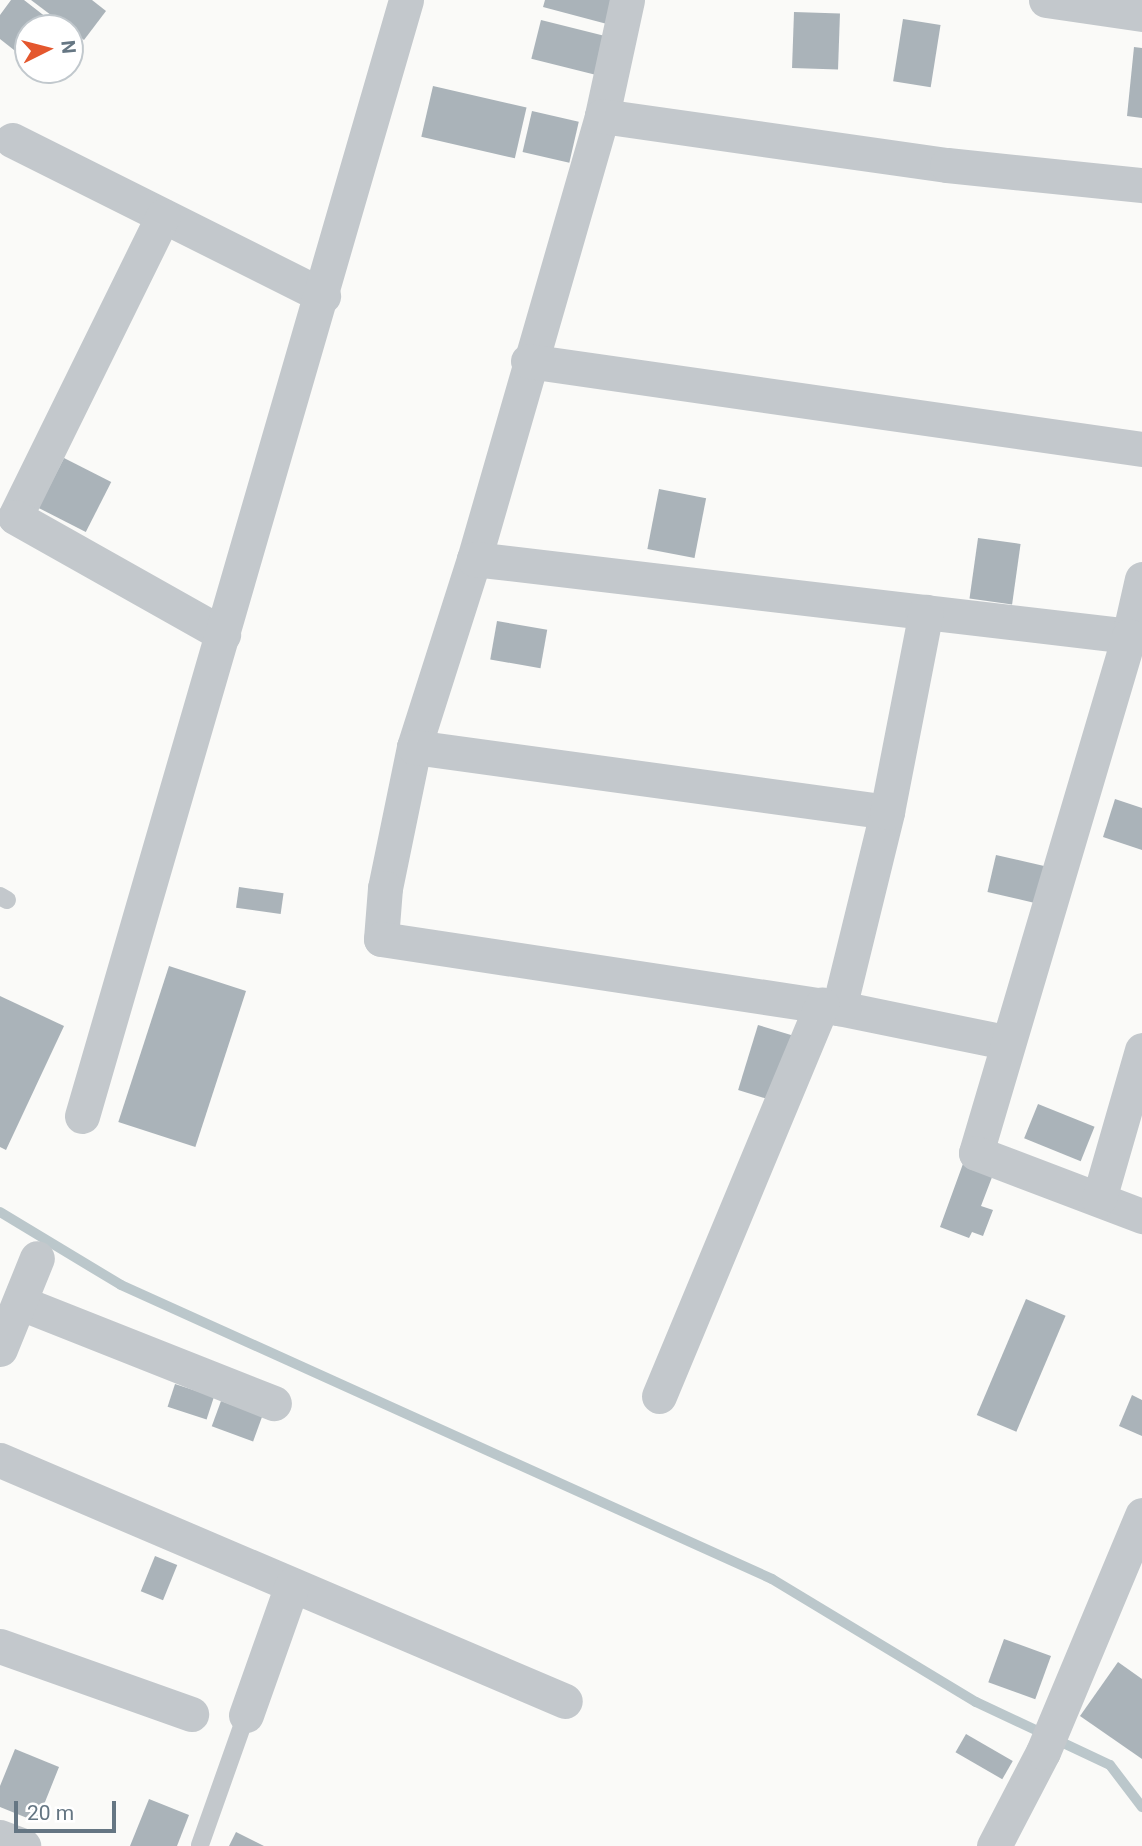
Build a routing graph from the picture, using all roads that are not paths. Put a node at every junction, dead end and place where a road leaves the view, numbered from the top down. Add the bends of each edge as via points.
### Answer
1 (406, 0) edge
2 (627, 0) edge
3 (1046, 0) edge
4 (1142, 15) edge
5 (601, 117) junction
6 (12, 140) dead end
7 (1142, 185) edge
8 (163, 216) junction
9 (323, 296) junction
10 (528, 361) junction
11 (1142, 449) edge
12 (474, 559) junction
13 (1142, 579) edge
14 (926, 612) junction
15 (223, 635) junction
16 (1129, 636) junction
17 (414, 747) junction
18 (887, 812) junction
19 (831, 1006) junction
20 (1005, 1042) junction
21 (1142, 1050) edge
22 (82, 1116) dead end
23 (1099, 1199) junction
24 (1142, 1216) edge
25 (37, 1258) dead end
26 (21, 1303) junction
27 (0, 1349) edge
28 (659, 1396) dead end
29 (274, 1403) dead end
30 (0, 1460) edge
31 (1142, 1514) edge
32 (292, 1585) junction
33 (0, 1646) edge
34 (565, 1701) dead end
35 (191, 1714) dead end
36 (246, 1715) joint
37 (0, 1837) edge
38 (200, 1845) edge
39 (23, 1846) edge
40 (994, 1846) edge

1 - 9 street
2 - 5 street
3 - 4 street
5 - 7 street via 947,165
5 - 10 street
6 - 8 street
8 - 9 street
8 - 15 street via 15,517
9 - 15 street
10 - 11 street
10 - 12 street
12 - 14 street
12 - 17 street
13 - 16 street
14 - 16 street
14 - 18 street
15 - 22 street
16 - 20 street
17 - 18 street
17 - 19 street via 385,888 382,939
18 - 19 street
19 - 20 street
19 - 28 street
20 - 23 street via 976,1153
21 - 23 street
23 - 24 street
25 - 26 street
26 - 27 street
26 - 29 street
30 - 32 street
31 - 40 street via 1049,1737
32 - 34 street
32 - 36 street
33 - 35 street
36 - 38 lane
37 - 39 street

